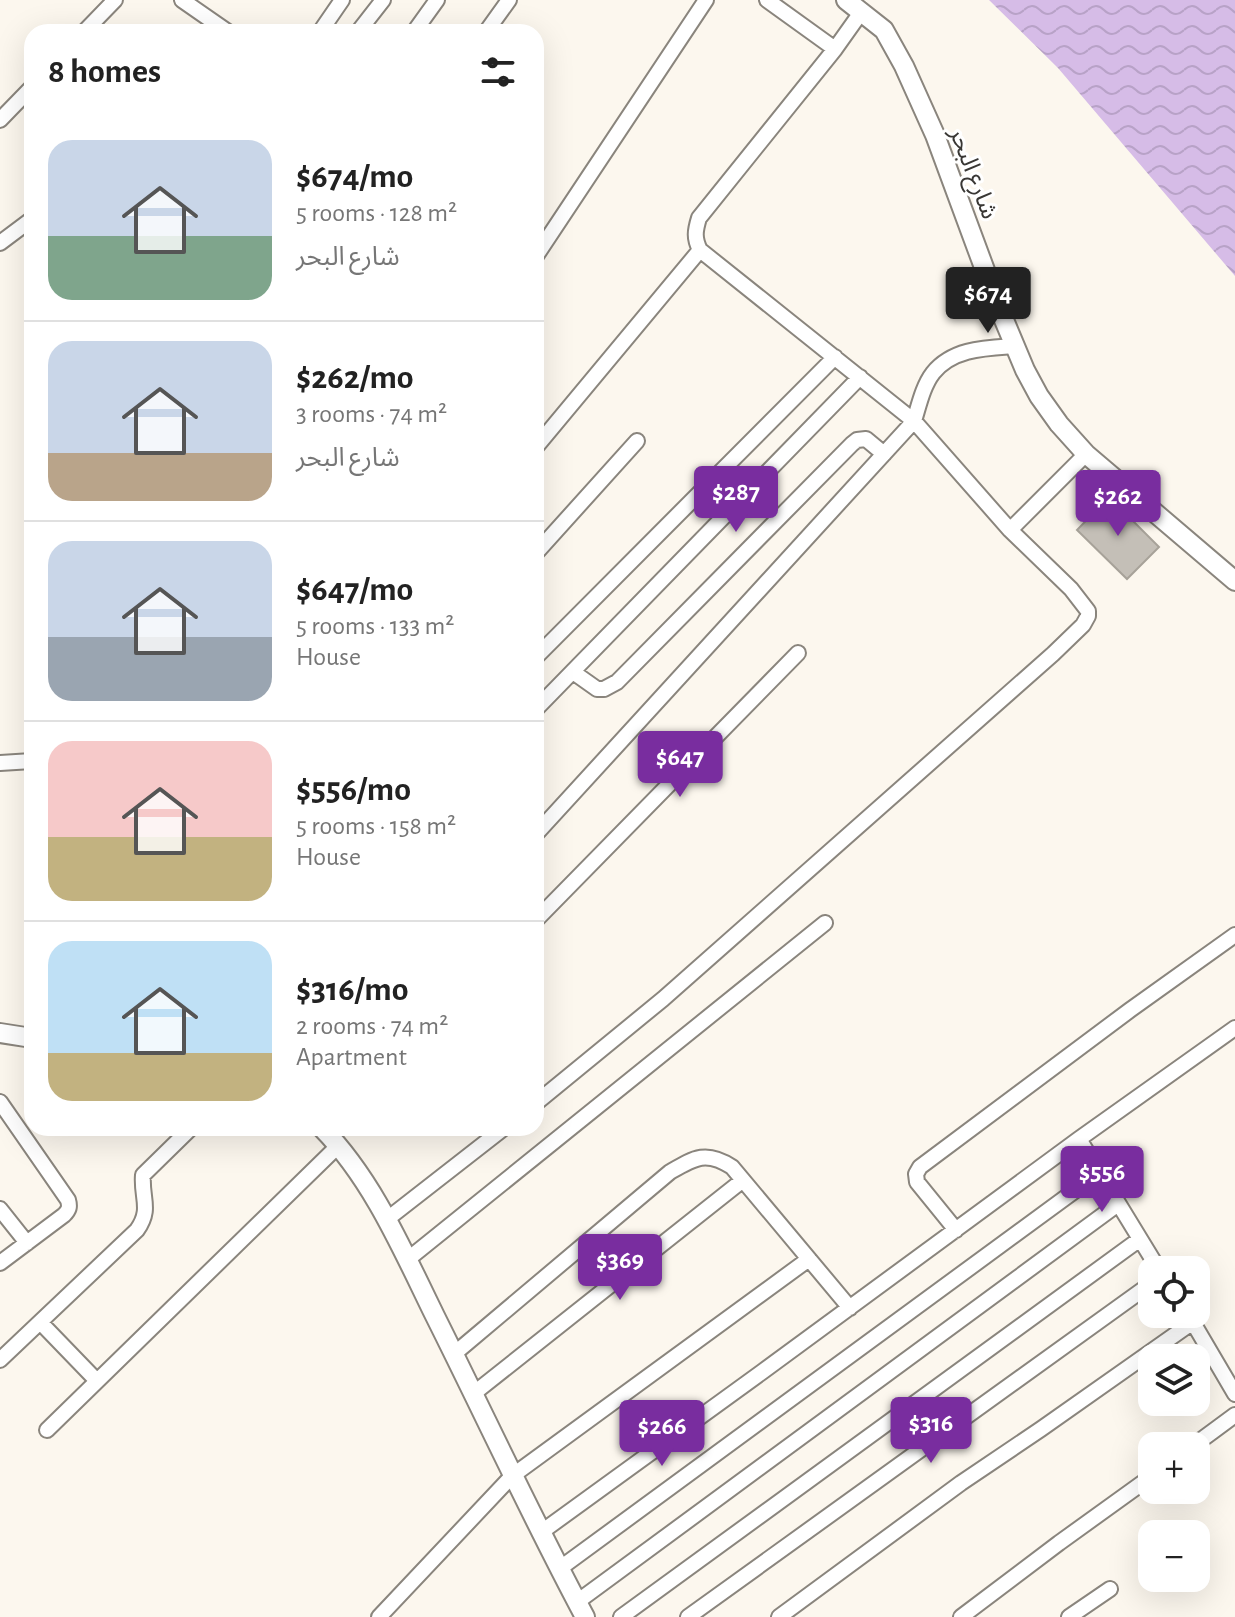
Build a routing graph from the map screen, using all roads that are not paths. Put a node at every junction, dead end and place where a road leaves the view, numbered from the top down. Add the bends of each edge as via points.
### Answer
1 (115, 0) edge
2 (182, 0) edge
3 (342, 0) edge
4 (383, 0) edge
5 (437, 0) edge
6 (509, 0) edge
7 (706, 0) edge
8 (767, 0) edge
9 (846, 0) edge
10 (862, 11) junction
11 (92, 24) edge
12 (216, 24) edge
13 (326, 24) edge
14 (364, 24) edge
15 (420, 24) edge
16 (492, 24) edge
17 (835, 49) junction
18 (24, 95) edge
19 (0, 120) edge
20 (24, 225) edge
21 (0, 243) edge
22 (544, 244) edge
23 (700, 250) junction
24 (1015, 346) junction
25 (835, 357) junction
26 (860, 377) junction
27 (914, 421) junction
28 (544, 437) edge
29 (637, 441) dead end
30 (884, 454) junction
31 (1086, 454) junction
32 (1010, 530) junction
33 (544, 544) edge
34 (1235, 581) edge
35 (544, 649) edge
36 (798, 653) dead end
37 (573, 672) junction
38 (544, 701) edge
39 (24, 762) edge
40 (0, 763) edge
41 (544, 825) edge
42 (544, 912) edge
43 (825, 923) dead end
44 (1235, 935) edge
45 (1235, 1028) edge
46 (0, 1033) edge
47 (24, 1037) edge
48 (544, 1096) edge
49 (0, 1102) edge
50 (183, 1136) edge
51 (330, 1136) edge
52 (494, 1136) edge
53 (1079, 1139) junction
54 (339, 1145) junction
55 (1099, 1173) junction
56 (743, 1180) junction
57 (1118, 1204) junction
58 (0, 1209) edge
59 (386, 1220) junction
60 (956, 1230) junction
61 (1140, 1239) junction
62 (27, 1243) junction
63 (1150, 1256) edge
64 (809, 1259) junction
65 (407, 1260) junction
66 (0, 1263) edge
67 (1138, 1293) edge
68 (850, 1308) junction
69 (40, 1322) junction
70 (1177, 1328) edge
71 (1196, 1328) edge
72 (454, 1354) junction
73 (0, 1360) edge
74 (97, 1381) junction
75 (473, 1394) junction
76 (1235, 1394) edge
77 (1235, 1415) edge
78 (47, 1430) dead end
79 (1210, 1433) edge
80 (512, 1476) junction
81 (1138, 1486) edge
82 (540, 1533) junction
83 (559, 1569) junction
84 (1110, 1589) dead end
85 (581, 1610) edge
86 (379, 1617) edge
87 (621, 1617) edge
88 (688, 1617) edge
89 (779, 1617) edge
90 (961, 1617) edge
91 (1069, 1617) edge

1 - 11 street
2 - 12 street
3 - 13 street
4 - 14 street
5 - 15 street
6 - 16 street
7 - 22 street
8 - 17 street
9 - 10 street, شارع البحر
10 - 17 street
10 - 24 street, شارع البحر via 884,30 904,66
17 - 23 street via 699,218 695,240
18 - 19 street
20 - 21 street
23 - 25 street
23 - 28 street
24 - 27 street via 977,349 947,362 933,373
24 - 31 street, شارع البحر via 1039,396
25 - 26 street
25 - 35 street
26 - 27 street
26 - 37 street
27 - 30 street
27 - 32 street
29 - 33 street
30 - 37 street via 866,439 852,444 610,687 597,689
30 - 41 street
31 - 32 street
31 - 34 street, شارع البحر
32 - 48 street via 1088,611 1083,625 741,931
36 - 42 street
37 - 38 street
39 - 40 street
43 - 65 street
44 - 60 street via 920,1167 917,1182
45 - 53 street
46 - 47 street
49 - 62 street via 69,1205 64,1215
50 - 69 street via 143,1175 146,1211 137,1230
51 - 54 street
52 - 59 street
53 - 55 street
53 - 60 street
54 - 59 street
54 - 74 street
55 - 57 street
55 - 83 street
56 - 64 street
56 - 72 street via 718,1158 705,1156 670,1172
56 - 75 street
57 - 61 street
57 - 85 street
58 - 62 street
59 - 65 street
60 - 68 street
61 - 63 street
61 - 87 street
62 - 66 street
64 - 68 street
64 - 80 street
65 - 72 street
67 - 88 street
68 - 82 street
69 - 73 street
69 - 74 street
70 - 89 street
71 - 76 street
72 - 75 street
74 - 78 street
75 - 80 street
77 - 79 street
80 - 82 street
80 - 86 street
81 - 90 street
82 - 83 street
83 - 85 street
84 - 91 street

